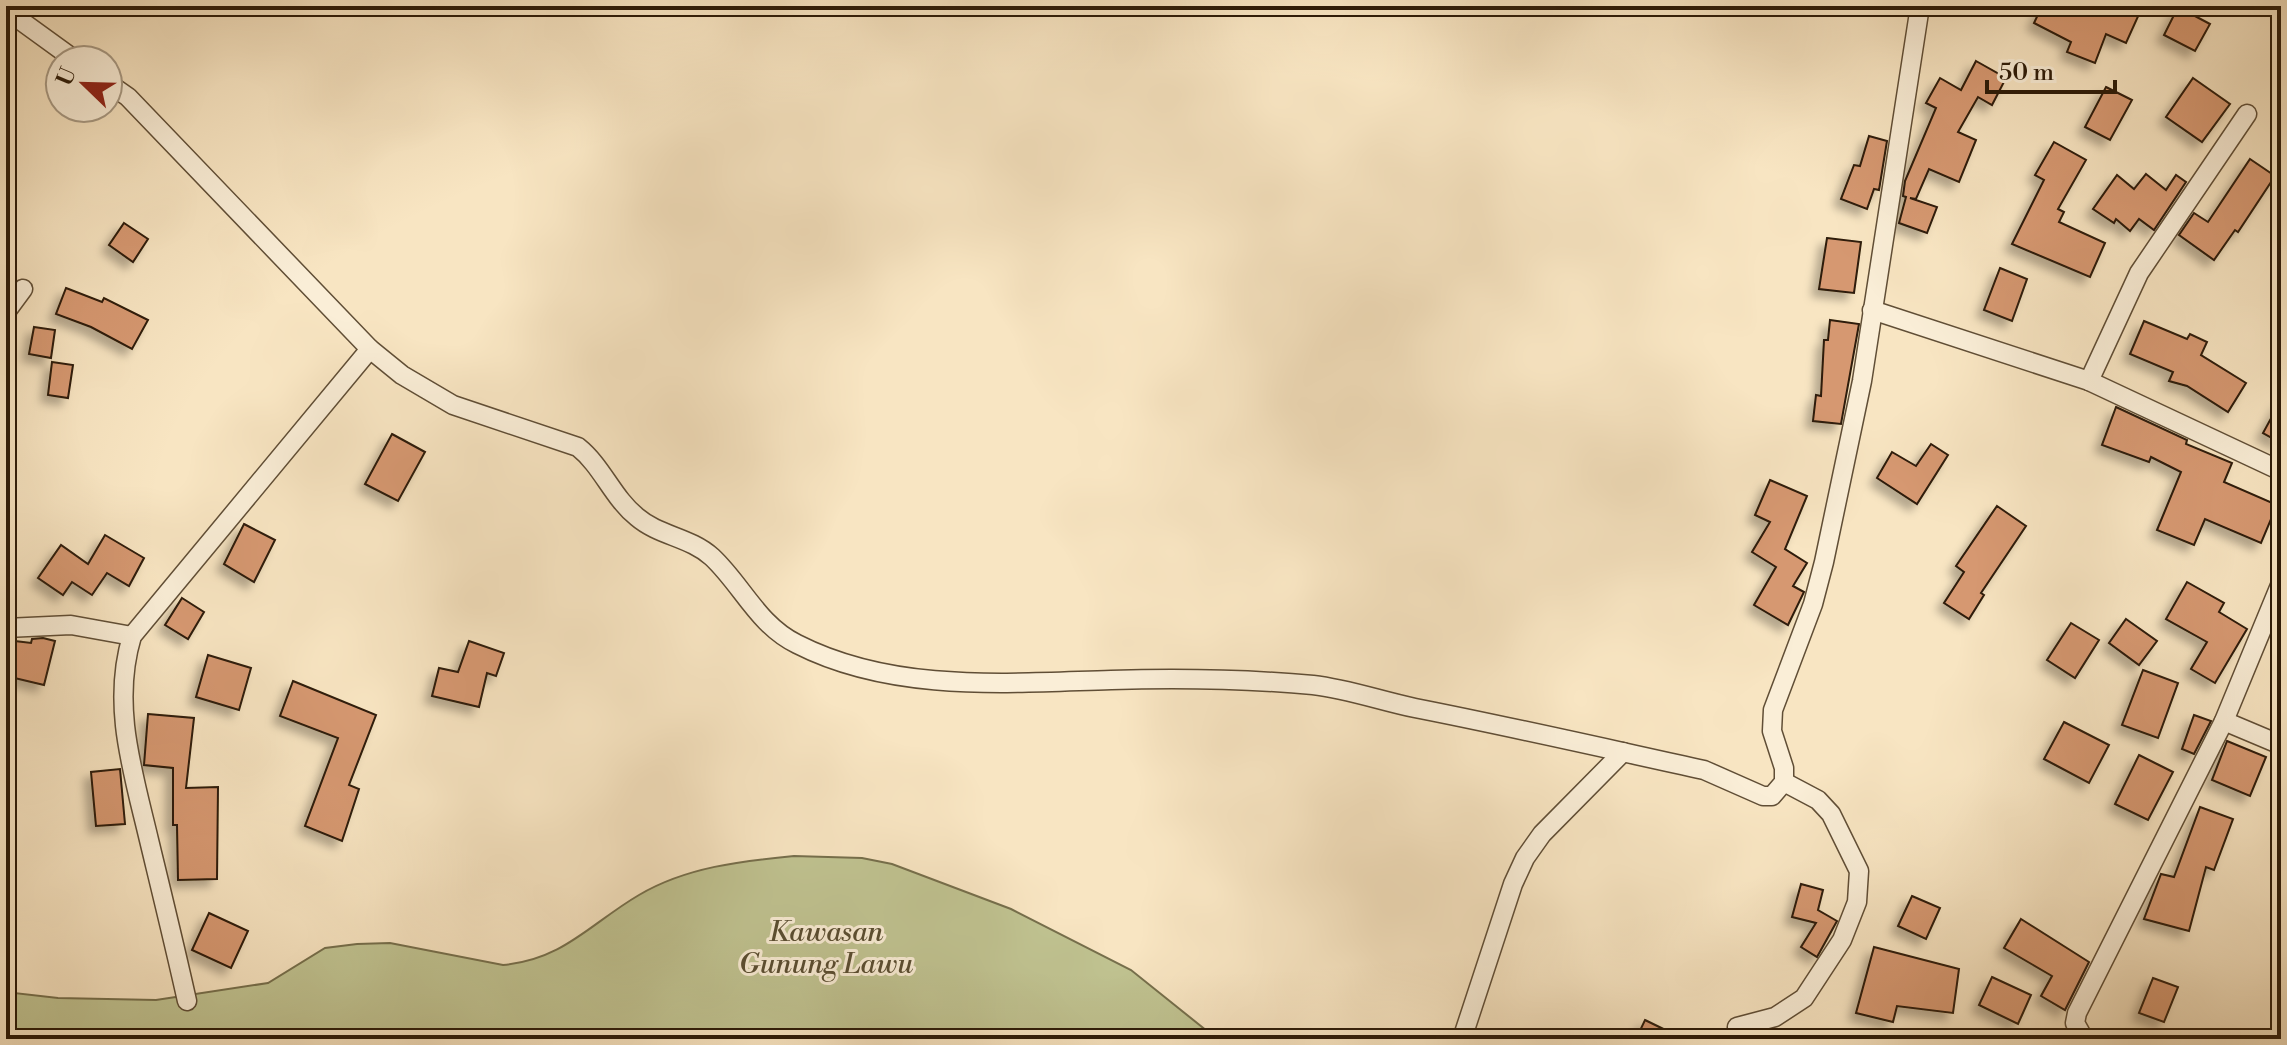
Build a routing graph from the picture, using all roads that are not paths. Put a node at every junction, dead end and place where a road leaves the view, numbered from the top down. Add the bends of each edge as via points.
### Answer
1 (1920, 6) edge
2 (6, 10) edge
3 (53, 44) edge
4 (124, 94) edge
5 (2247, 114) dead end
6 (23, 289) dead end
7 (1872, 310) junction
8 (6, 312) edge
9 (370, 349) junction
10 (2089, 381) junction
11 (2281, 470) edge
12 (2281, 583) edge
13 (6, 628) edge
14 (132, 636) junction
15 (2224, 721) junction
16 (2281, 745) edge
17 (1623, 752) junction
18 (1784, 782) junction
19 (187, 1001) dead end
20 (1737, 1027) dead end
21 (1462, 1039) edge
22 (2084, 1039) edge

1 - 7 street
2 - 3 street
4 - 9 street
5 - 10 street via 2139,273
6 - 8 street
7 - 10 street
7 - 18 street via 1824,562 1773,710 1772,731
9 - 14 street
9 - 17 street via 453,405 578,447 633,515 710,555 777,632 839,660 937,681 1224,680 1317,686
10 - 11 street
12 - 15 street
13 - 14 street via 71,625
14 - 19 street via 121,688 125,740
15 - 16 street
15 - 22 street via 2077,1013 2075,1023
17 - 18 street via 1704,770 1763,796 1772,796
17 - 21 street via 1525,858
18 - 20 street via 1818,800 1831,814 1859,871 1857,902 1842,940 1804,998 1775,1017

